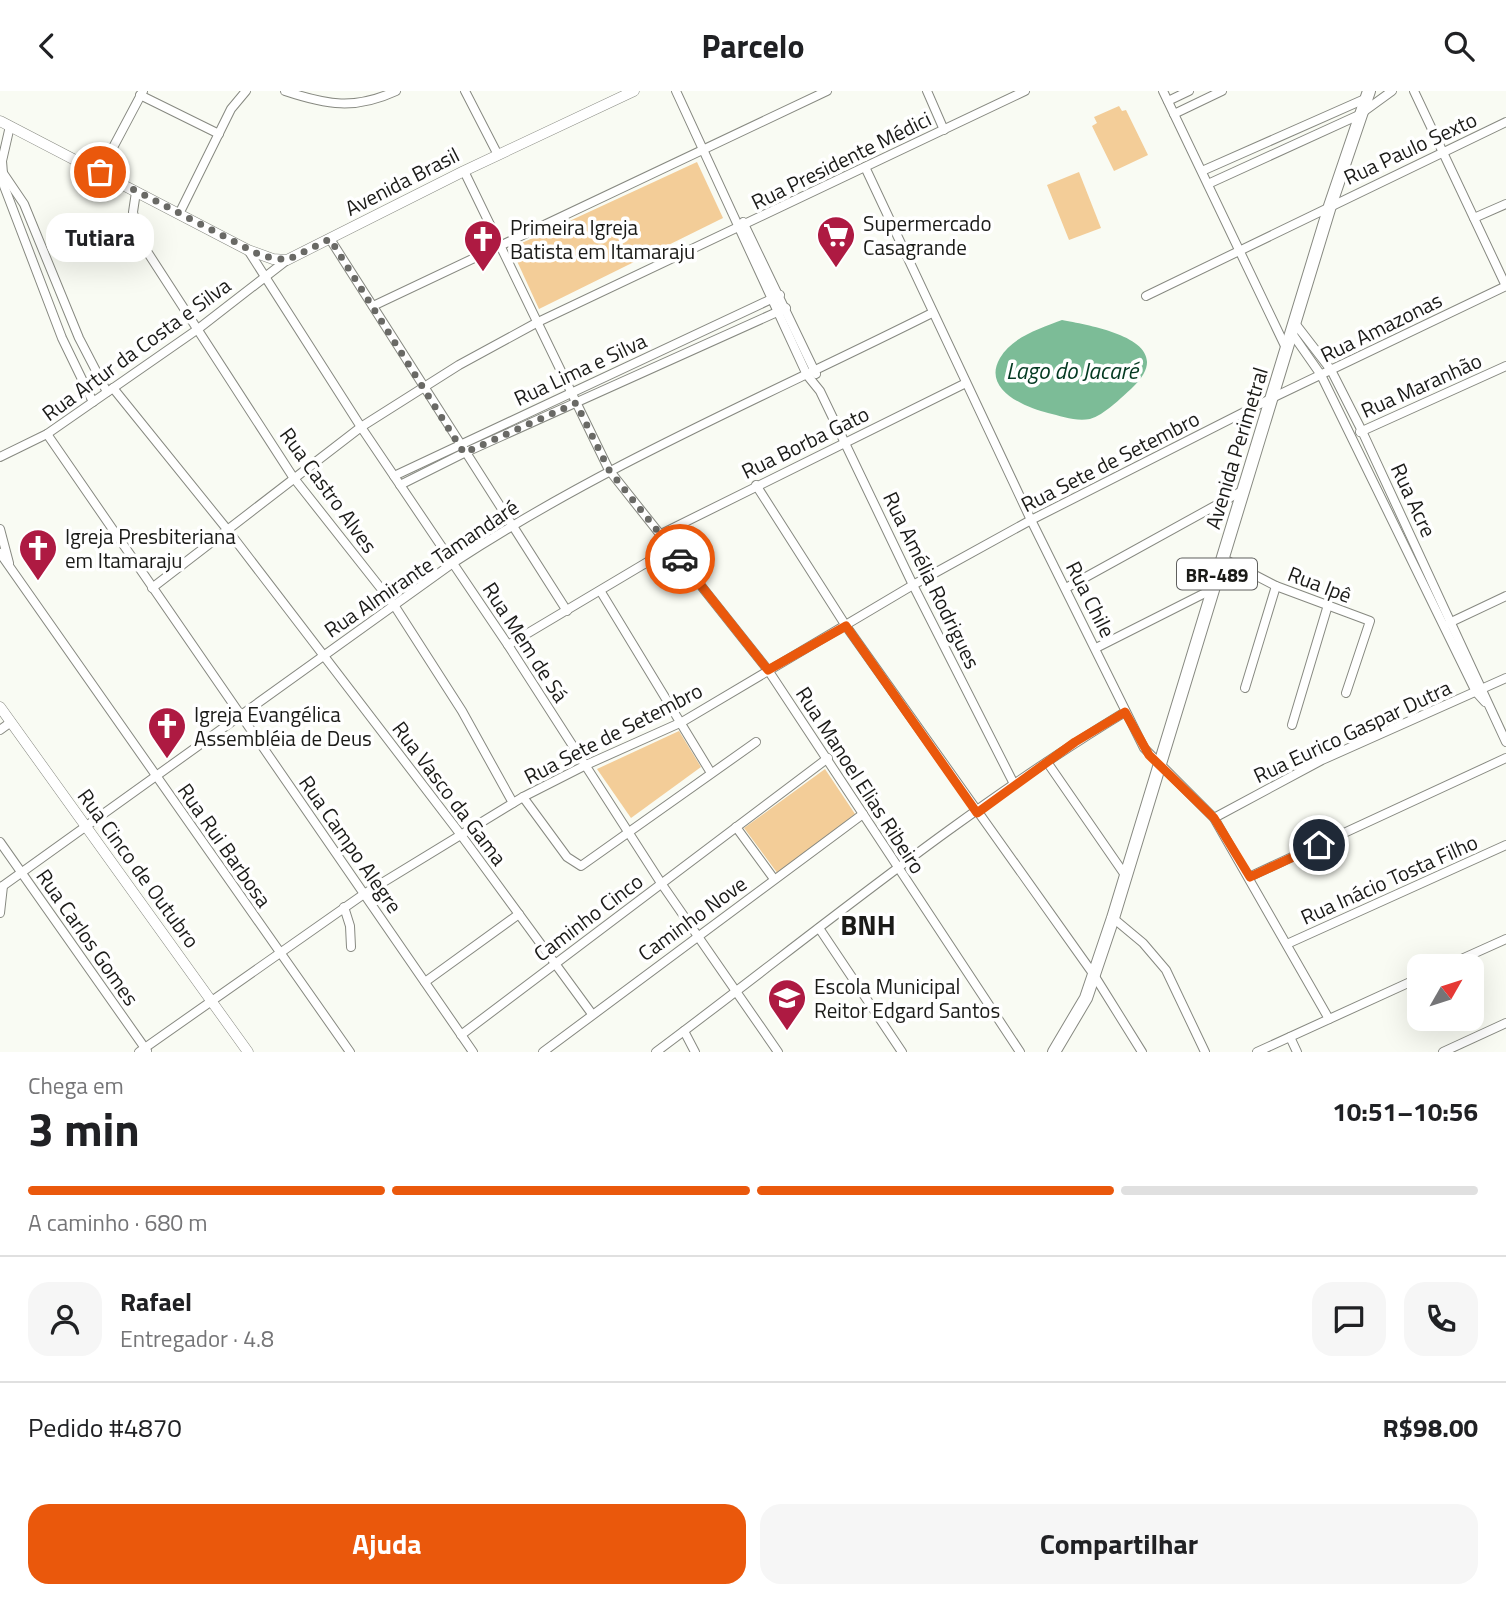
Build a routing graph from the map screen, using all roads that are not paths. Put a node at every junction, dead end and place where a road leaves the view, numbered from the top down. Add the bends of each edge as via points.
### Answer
1 (246, 91) edge
2 (285, 91) edge
3 (396, 91) edge
4 (465, 91) edge
5 (634, 91) edge
6 (676, 91) edge
7 (827, 91) edge
8 (927, 91) edge
9 (1025, 91) edge
10 (1163, 91) edge
11 (1189, 91) edge
12 (1222, 91) edge
13 (1392, 91) edge
14 (1414, 91) edge
15 (141, 93) edge
16 (1371, 96) edge
17 (1168, 101) junction
18 (1174, 114) junction
19 (1359, 115) junction
20 (1506, 122) edge
21 (5, 123) edge
22 (944, 129) junction
23 (219, 134) junction
24 (705, 150) junction
25 (1442, 152) junction
26 (498, 155) junction
27 (865, 167) junction
28 (1, 171) edge
29 (464, 171) junction
30 (1202, 171) junction
31 (100, 172) junction
32 (1208, 184) junction
33 (136, 193) junction
34 (1506, 204) edge
35 (1330, 205) junction
36 (179, 214) junction
37 (1474, 218) junction
38 (743, 227) junction
39 (330, 239) junction
40 (501, 247) junction
41 (248, 250) junction
42 (1239, 250) junction
43 (287, 260) junction
44 (265, 277) junction
45 (1506, 286) edge
46 (1146, 296) dead end
47 (776, 297) junction
48 (373, 306) junction
49 (782, 310) junction
50 (932, 313) junction
51 (538, 322) junction
52 (1293, 327) junction
53 (198, 329) junction
54 (1286, 348) junction
55 (1506, 366) edge
56 (1331, 370) junction
57 (812, 374) junction
58 (1321, 375) junction
59 (966, 383) junction
60 (423, 387) junction
61 (110, 390) junction
62 (571, 393) junction
63 (1270, 399) junction
64 (93, 402) junction
65 (576, 403) junction
66 (361, 426) junction
67 (1362, 431) junction
68 (47, 434) junction
69 (1351, 436) junction
70 (845, 442) junction
71 (458, 443) junction
72 (464, 453) junction
73 (0, 457) edge
74 (609, 470) junction
75 (394, 476) junction
76 (293, 477) junction
77 (400, 485) junction
78 (756, 485) junction
79 (1242, 491) junction
80 (1031, 520) junction
81 (510, 526) junction
82 (0, 529) edge
83 (226, 529) junction
84 (661, 534) junction
85 (671, 548) junction
86 (0, 553) edge
87 (1222, 558) junction
88 (453, 563) junction
89 (11, 569) junction
90 (913, 585) junction
91 (1276, 586) junction
92 (152, 587) junction
93 (1066, 588) junction
94 (1211, 590) junction
95 (601, 592) junction
96 (1506, 596) edge
97 (394, 605) junction
98 (1328, 605) junction
99 (566, 611) junction
100 (1448, 623) junction
101 (846, 626) junction
102 (508, 645) junction
103 (1096, 647) junction
104 (323, 656) junction
105 (768, 670) junction
106 (1506, 678) edge
107 (1245, 688) dead end
108 (1480, 691) junction
109 (1346, 693) dead end
110 (0, 707) edge
111 (1125, 712) junction
112 (241, 717) junction
113 (11, 722) junction
114 (682, 722) junction
115 (1292, 725) dead end
116 (0, 730) edge
117 (756, 742) dead end
118 (1506, 742) edge
119 (828, 758) junction
120 (1506, 758) edge
121 (1047, 762) junction
122 (586, 765) junction
123 (1159, 766) junction
124 (711, 773) junction
125 (156, 777) junction
126 (1014, 784) junction
127 (523, 797) junction
128 (513, 803) junction
129 (977, 813) junction
130 (863, 814) junction
131 (1214, 818) junction
132 (85, 827) junction
133 (736, 827) junction
134 (628, 832) junction
135 (461, 835) junction
136 (0, 842) edge
137 (1506, 845) edge
138 (897, 869) junction
139 (22, 872) junction
140 (1125, 875) junction
141 (1250, 877) junction
142 (774, 879) junction
143 (661, 883) junction
144 (2, 887) edge
145 (364, 894) junction
146 (344, 907) junction
147 (0, 913) edge
148 (519, 914) junction
149 (1113, 918) junction
150 (819, 928) junction
151 (698, 934) junction
152 (1506, 939) edge
153 (1287, 944) junction
154 (351, 947) dead end
155 (279, 953) junction
156 (1473, 954) edge
157 (556, 963) junction
158 (1094, 975) junction
159 (425, 982) junction
160 (1407, 983) edge
161 (736, 990) junction
162 (210, 999) junction
163 (592, 1014) junction
164 (1329, 1019) junction
165 (1506, 1023) edge
166 (684, 1031) junction
167 (461, 1035) junction
168 (1290, 1037) junction
169 (143, 1051) edge
170 (248, 1052) edge
171 (350, 1052) edge
172 (473, 1052) edge
173 (542, 1052) edge
174 (656, 1052) edge
175 (695, 1052) edge
176 (778, 1052) edge
177 (902, 1052) edge
178 (1020, 1052) edge
179 (1054, 1052) edge
180 (1142, 1052) edge
181 (1206, 1052) edge
182 (1257, 1052) edge
183 (1297, 1052) edge
184 (1443, 1052) edge

1 - 23 street
2 - 3 street via 347,105
4 - 26 street
5 - 26 street, Avenida Brasil
6 - 24 street
7 - 24 street
8 - 22 street
9 - 22 street, Rua Presidente Médici
10 - 17 street
11 - 17 street
12 - 18 street
13 - 16 street
14 - 25 street
15 - 23 street
15 - 31 street
16 - 19 main road, Avenida Perimetral / BR-489
16 - 30 street
17 - 18 street
18 - 30 street
19 - 32 street
19 - 35 main road, Avenida Perimetral / BR-489
20 - 25 street, Rua Paulo Sexto
21 - 28 street
21 - 31 street
22 - 27 street, Rua Presidente Médici
23 - 36 street
24 - 38 street, Rua Amélia Rodrigues
24 - 40 street
25 - 35 street, Rua Paulo Sexto
25 - 37 street
26 - 29 street, Avenida Brasil
27 - 38 street, Rua Presidente Médici
27 - 50 street, Rua Chile
28 - 61 street, Rua Vasco da Gama via 24,204 65,306
28 - 64 street via 62,338
29 - 39 street, Avenida Brasil
29 - 40 street, Rua Manoel Elias Ribeiro
30 - 32 street
31 - 33 street
32 - 42 street
33 - 36 street
33 - 53 street, Rua Castro Alves via 133,212 139,239
34 - 37 street
35 - 42 street
35 - 52 main road, Avenida Perimetral / BR-489
36 - 41 street
37 - 45 street
38 - 47 street, Rua Amélia Rodrigues
38 - 51 street, Rua Presidente Médici
39 - 43 street, Avenida Brasil
39 - 48 street
40 - 48 street
40 - 51 street, Rua Manoel Elias Ribeiro
41 - 43 street
41 - 44 street, Rua Mem de Sá
42 - 46 street
42 - 54 street
43 - 44 street, Rua Artur da Costa e Silva
44 - 53 street, Rua Artur da Costa e Silva
44 - 66 street, Rua Mem de Sá
45 - 56 street, Rua Amazonas
47 - 49 street, Rua Amélia Rodrigues
47 - 62 street, Rua Lima e Silva
48 - 60 street
49 - 57 street, Rua Amélia Rodrigues
49 - 65 street, Rua Lima e Silva
50 - 57 street, Rua Almirante Tamandaré
50 - 59 street, Rua Chile
51 - 60 street, Rua Presidente Médici
51 - 62 street, Rua Manoel Elias Ribeiro
52 - 54 main road, Avenida Perimetral / BR-489
52 - 56 street, Rua Acre
52 - 58 street, Rua Acre
53 - 61 street, Rua Artur da Costa e Silva
53 - 76 street, Rua Castro Alves
54 - 63 main road, Avenida Perimetral / BR-489
55 - 67 street, Rua Maranhão
56 - 58 street, Rua Amazonas
56 - 67 street, Rua Acre
57 - 70 street, Rua Amélia Rodrigues
57 - 74 street, Rua Almirante Tamandaré
58 - 63 street, Rua Amazonas
58 - 69 street, Rua Acre
59 - 70 street, Rua Borba Gato
59 - 80 street, Rua Chile
60 - 66 street, Rua Presidente Médici
60 - 71 street
61 - 64 street, Rua Artur da Costa e Silva
61 - 83 street, Rua Vasco da Gama
62 - 65 street, Rua Manoel Elias Ribeiro
62 - 71 street, Rua Lima e Silva
63 - 79 main road, Avenida Perimetral / BR-489
63 - 80 street, Rua Sete de Setembro
64 - 68 street, Rua Artur da Costa e Silva
65 - 72 street, Rua Lima e Silva
65 - 74 street, Rua Manoel Elias Ribeiro
66 - 75 street, Rua Mem de Sá
66 - 76 street, Rua Presidente Médici
67 - 69 street, Rua Maranhão
67 - 100 street, Rua Acre
68 - 73 street, Rua Artur da Costa e Silva
68 - 92 street, Rua Campo Alegre
69 - 100 street, Rua Acre
70 - 78 street, Rua Borba Gato
70 - 90 street, Rua Amélia Rodrigues
71 - 72 street
71 - 75 street, Rua Lima e Silva
72 - 77 street, Rua Lima e Silva
72 - 81 street
74 - 81 street, Rua Almirante Tamandaré
74 - 84 street, Rua Manoel Elias Ribeiro
75 - 77 street, Rua Mem de Sá
76 - 83 street, Rua Presidente Médici
76 - 97 street, Rua Castro Alves
77 - 88 street, Rua Mem de Sá
78 - 84 street, Rua Borba Gato
78 - 101 street
79 - 87 main road, Avenida Perimetral / BR-489
79 - 93 street
80 - 90 street, Rua Sete de Setembro
80 - 93 street, Rua Chile
81 - 88 street, Rua Almirante Tamandaré
81 - 99 street
82 - 89 street
83 - 92 street, Rua Presidente Médici
83 - 104 street, Rua Vasco da Gama
84 - 85 street, Rua Manoel Elias Ribeiro
85 - 95 street
85 - 105 street, Rua Manoel Elias Ribeiro
86 - 89 street, Rua Rui Barbosa
87 - 91 street, Rua Ipê
87 - 94 main road, Avenida Perimetral / BR-489
88 - 97 street, Rua Almirante Tamandaré
88 - 102 street, Rua Mem de Sá
89 - 125 street, Rua Rui Barbosa
90 - 101 street, Rua Sete de Setembro
90 - 126 street, Rua Amélia Rodrigues
91 - 98 street, Rua Ipê
91 - 107 street
92 - 112 street, Rua Campo Alegre
93 - 103 street, Rua Chile
94 - 103 street
94 - 123 main road, Avenida Perimetral / BR-489
95 - 99 street
95 - 114 street
96 - 100 street
97 - 104 street, Rua Almirante Tamandaré
97 - 128 street, Rua Castro Alves via 463,711
98 - 109 street, Rua Ipê via 1370,621
98 - 115 street
99 - 102 street
100 - 108 street, Rua Acre
101 - 105 street, Rua Sete de Setembro
101 - 129 street
102 - 122 street, Rua Mem de Sá
103 - 111 street, Rua Chile
104 - 112 street, Rua Almirante Tamandaré
104 - 135 street, Rua Vasco da Gama
105 - 114 street, Rua Sete de Setembro
105 - 119 street, Rua Manoel Elias Ribeiro
106 - 108 street, Rua Eurico Gaspar Dutra
108 - 118 street, Rua Acre
108 - 131 street, Rua Eurico Gaspar Dutra via 1322,759
110 - 113 street, Rua Cinco de Outubro
111 - 121 street
111 - 123 street, Rua Chile
112 - 125 street, Rua Almirante Tamandaré
112 - 145 street, Rua Campo Alegre
113 - 116 street
113 - 132 street, Rua Cinco de Outubro
114 - 122 street, Rua Sete de Setembro
114 - 124 street
117 - 124 street
119 - 130 street, Rua Manoel Elias Ribeiro
119 - 133 street, Caminho Cinco
120 - 141 street
121 - 126 street
121 - 140 street
122 - 127 street, Rua Sete de Setembro
122 - 134 street, Rua Mem de Sá
123 - 131 street, Rua Chile
123 - 140 main road, Avenida Perimetral / BR-489
124 - 134 street
125 - 132 street, Rua Almirante Tamandaré
125 - 155 street, Rua Rui Barbosa
126 - 129 street
127 - 128 street, Rua Sete de Setembro
127 - 134 street via 567,857 581,866
128 - 135 street, Rua Sete de Setembro
129 - 138 street
129 - 158 street
130 - 138 street, Rua Manoel Elias Ribeiro
130 - 142 street, Caminho Nove
131 - 141 street, Rua Chile
132 - 139 street, Rua Almirante Tamandaré
132 - 162 street, Rua Cinco de Outubro
133 - 142 street
133 - 143 street, Caminho Cinco
134 - 143 street, Rua Mem de Sá
135 - 145 street, Rua Sete de Setembro
135 - 148 street, Rua Vasco da Gama
136 - 139 street, Rua Carlos Gomes
137 - 153 street, Rua Inácio Tosta Filho
138 - 150 street
138 - 178 street, Rua Manoel Elias Ribeiro
139 - 144 street, Rua Almirante Tamandaré
139 - 169 street, Rua Carlos Gomes
140 - 149 main road, Avenida Perimetral / BR-489
141 - 153 street, Rua Chile
142 - 151 street, Caminho Nove
143 - 151 street, Rua Mem de Sá
143 - 157 street, Caminho Cinco
144 - 147 street
145 - 146 street, Rua Sete de Setembro
145 - 159 street, Rua Campo Alegre
146 - 154 street
146 - 155 street, Rua Sete de Setembro
148 - 157 street, Rua Vasco da Gama
148 - 159 street
149 - 158 main road, Avenida Perimetral / BR-489
149 - 181 street via 1166,970
150 - 161 street
150 - 177 street
151 - 161 street, Rua Mem de Sá
151 - 163 street, Caminho Nove
152 - 156 street
153 - 164 street, Rua Chile
155 - 162 street, Rua Sete de Setembro
155 - 171 street, Rua Rui Barbosa
157 - 163 street, Rua Vasco da Gama
157 - 167 street, Caminho Cinco
158 - 179 main road, Avenida Perimetral / BR-489 via 1078,1016
158 - 180 street
159 - 167 street, Rua Campo Alegre
160 - 164 street
161 - 166 street
161 - 176 street, Rua Mem de Sá
162 - 169 street, Rua Sete de Setembro
162 - 170 street, Rua Cinco de Outubro
163 - 173 street, Caminho Nove
164 - 168 street
165 - 184 street
166 - 174 street
166 - 175 street
167 - 172 street, Rua Campo Alegre
168 - 182 street
168 - 183 street

